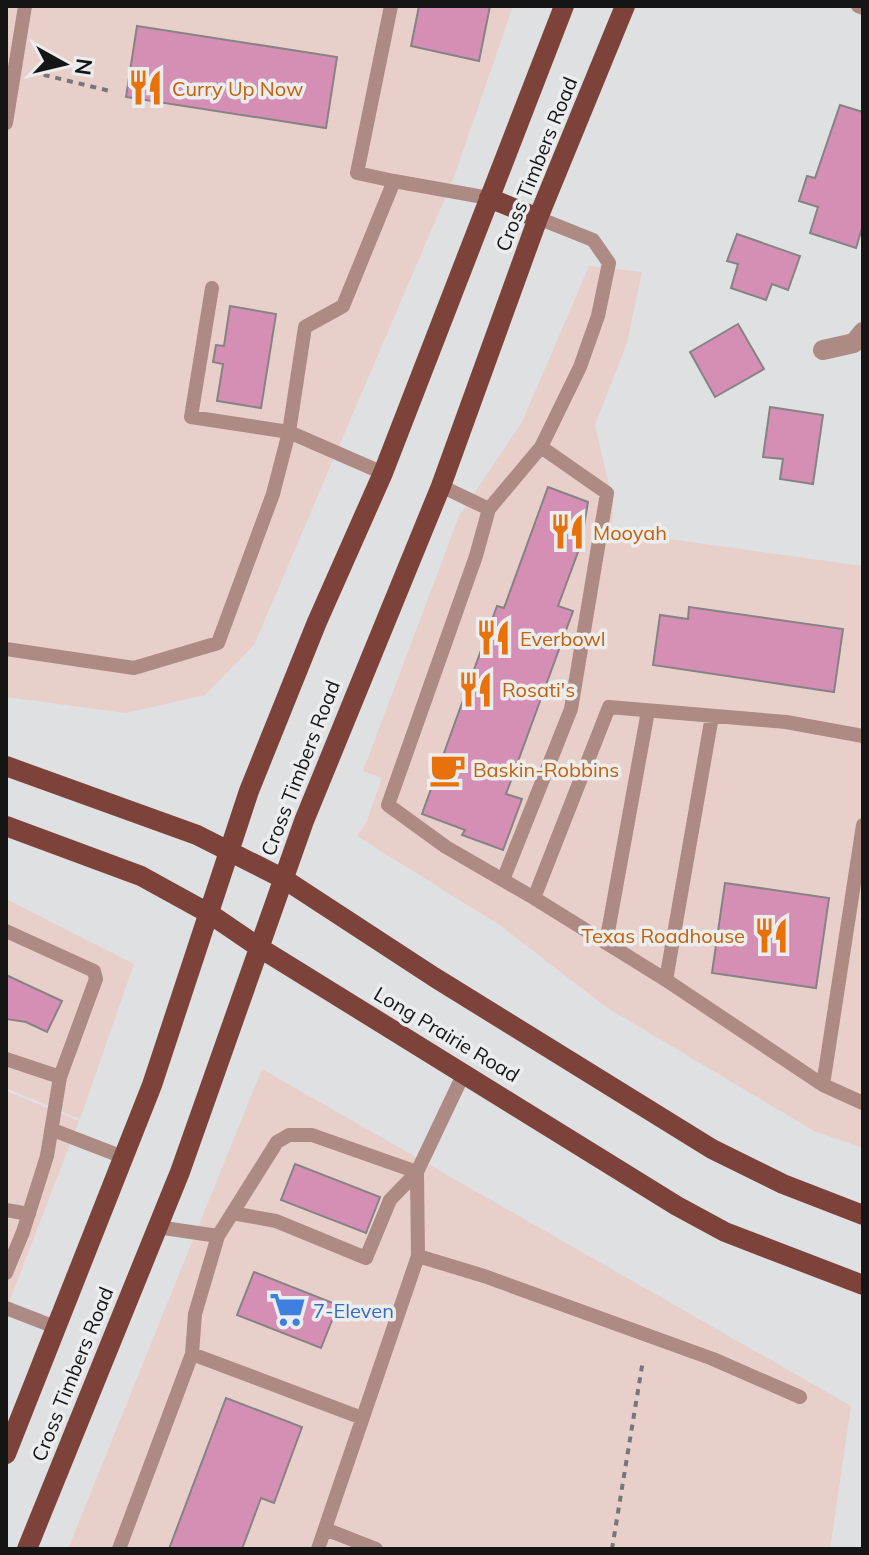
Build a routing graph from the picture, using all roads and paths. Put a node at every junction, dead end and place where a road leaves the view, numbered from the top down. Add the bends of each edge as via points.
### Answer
1 (25, 6) edge
2 (391, 6) edge
3 (564, 6) edge
4 (625, 6) edge
5 (11, 27) edge
6 (14, 72) junction
7 (110, 91) dead end
8 (6, 123) edge
9 (394, 181) junction
10 (489, 198) junction
11 (538, 218) junction
12 (212, 288) dead end
13 (863, 332) edge
14 (823, 350) dead end
15 (289, 432) junction
16 (541, 447) junction
17 (383, 473) junction
18 (441, 486) junction
19 (489, 509) junction
20 (6, 649) edge
21 (648, 711) junction
22 (712, 716) junction
23 (863, 736) edge
24 (6, 766) edge
25 (863, 825) edge
26 (6, 826) edge
27 (230, 852) junction
28 (284, 879) junction
29 (503, 880) junction
30 (534, 898) junction
31 (210, 914) junction
32 (6, 931) edge
33 (606, 943) junction
34 (260, 948) junction
35 (666, 980) junction
36 (6, 1059) edge
37 (464, 1073) junction
38 (60, 1077) junction
39 (823, 1085) junction
40 (863, 1103) edge
41 (53, 1130) junction
42 (123, 1157) junction
43 (417, 1172) junction
44 (6, 1210) edge
45 (232, 1213) junction
46 (29, 1214) junction
47 (863, 1215) edge
48 (157, 1227) junction
49 (218, 1236) junction
50 (418, 1256) junction
51 (6, 1273) edge
52 (863, 1285) edge
53 (6, 1308) edge
54 (55, 1327) junction
55 (192, 1354) junction
56 (643, 1360) dead end
57 (800, 1397) dead end
58 (362, 1418) junction
59 (6, 1454) edge
60 (325, 1529) junction
61 (27, 1549) edge
62 (119, 1549) edge
63 (318, 1549) edge
64 (376, 1549) edge
65 (612, 1549) edge

1 - 5 lane
2 - 9 lane via 357,173
3 - 10 main road, Cross Timbers Road
4 - 11 main road, Cross Timbers Road
5 - 6 lane
6 - 7 path
6 - 8 lane
9 - 10 lane
9 - 15 lane via 343,306 305,327
10 - 11 main road
10 - 17 main road, Cross Timbers Road
11 - 16 lane via 593,240 609,263 580,367
11 - 18 main road, Cross Timbers Road
12 - 15 lane via 191,417
13 - 14 street via 854,343
15 - 17 lane
15 - 20 lane via 273,494 218,643 134,668
16 - 19 lane
16 - 29 lane via 607,493 571,709
17 - 27 main road, Cross Timbers Road via 317,622
18 - 19 lane
18 - 28 main road, Cross Timbers Road
19 - 29 lane via 388,805
21 - 22 lane
21 - 30 lane via 609,707
21 - 33 lane
22 - 23 lane
22 - 35 lane
24 - 27 main road, Long Prairie Road via 139,812
25 - 39 lane
26 - 31 main road, Long Prairie Road via 141,876
27 - 28 main road, Long Prairie Road
27 - 31 main road, Cross Timbers Road
28 - 34 main road, Cross Timbers Road
28 - 47 main road, Long Prairie Road via 712,1149
29 - 30 lane
30 - 33 lane
31 - 34 main road, Long Prairie Road
31 - 42 main road, Cross Timbers Road
32 - 38 lane via 94,971 96,979
33 - 35 lane
34 - 37 main road, Long Prairie Road
34 - 48 main road, Cross Timbers Road
35 - 39 lane
36 - 38 lane
37 - 43 lane
37 - 52 main road, Long Prairie Road via 725,1232
38 - 41 lane
39 - 40 lane
41 - 42 lane
41 - 46 lane
42 - 54 main road, Cross Timbers Road
43 - 45 lane via 312,1135 289,1135 277,1142
43 - 45 lane via 390,1200 366,1258 276,1221
43 - 50 lane
44 - 46 lane
45 - 49 lane
46 - 51 lane
48 - 49 lane
48 - 61 main road, Cross Timbers Road
49 - 55 lane via 195,1314
50 - 57 lane via 713,1359
50 - 58 lane
53 - 54 lane
54 - 59 main road, Cross Timbers Road
55 - 58 lane
55 - 62 lane
56 - 65 path
58 - 60 lane
60 - 63 lane
60 - 64 lane

